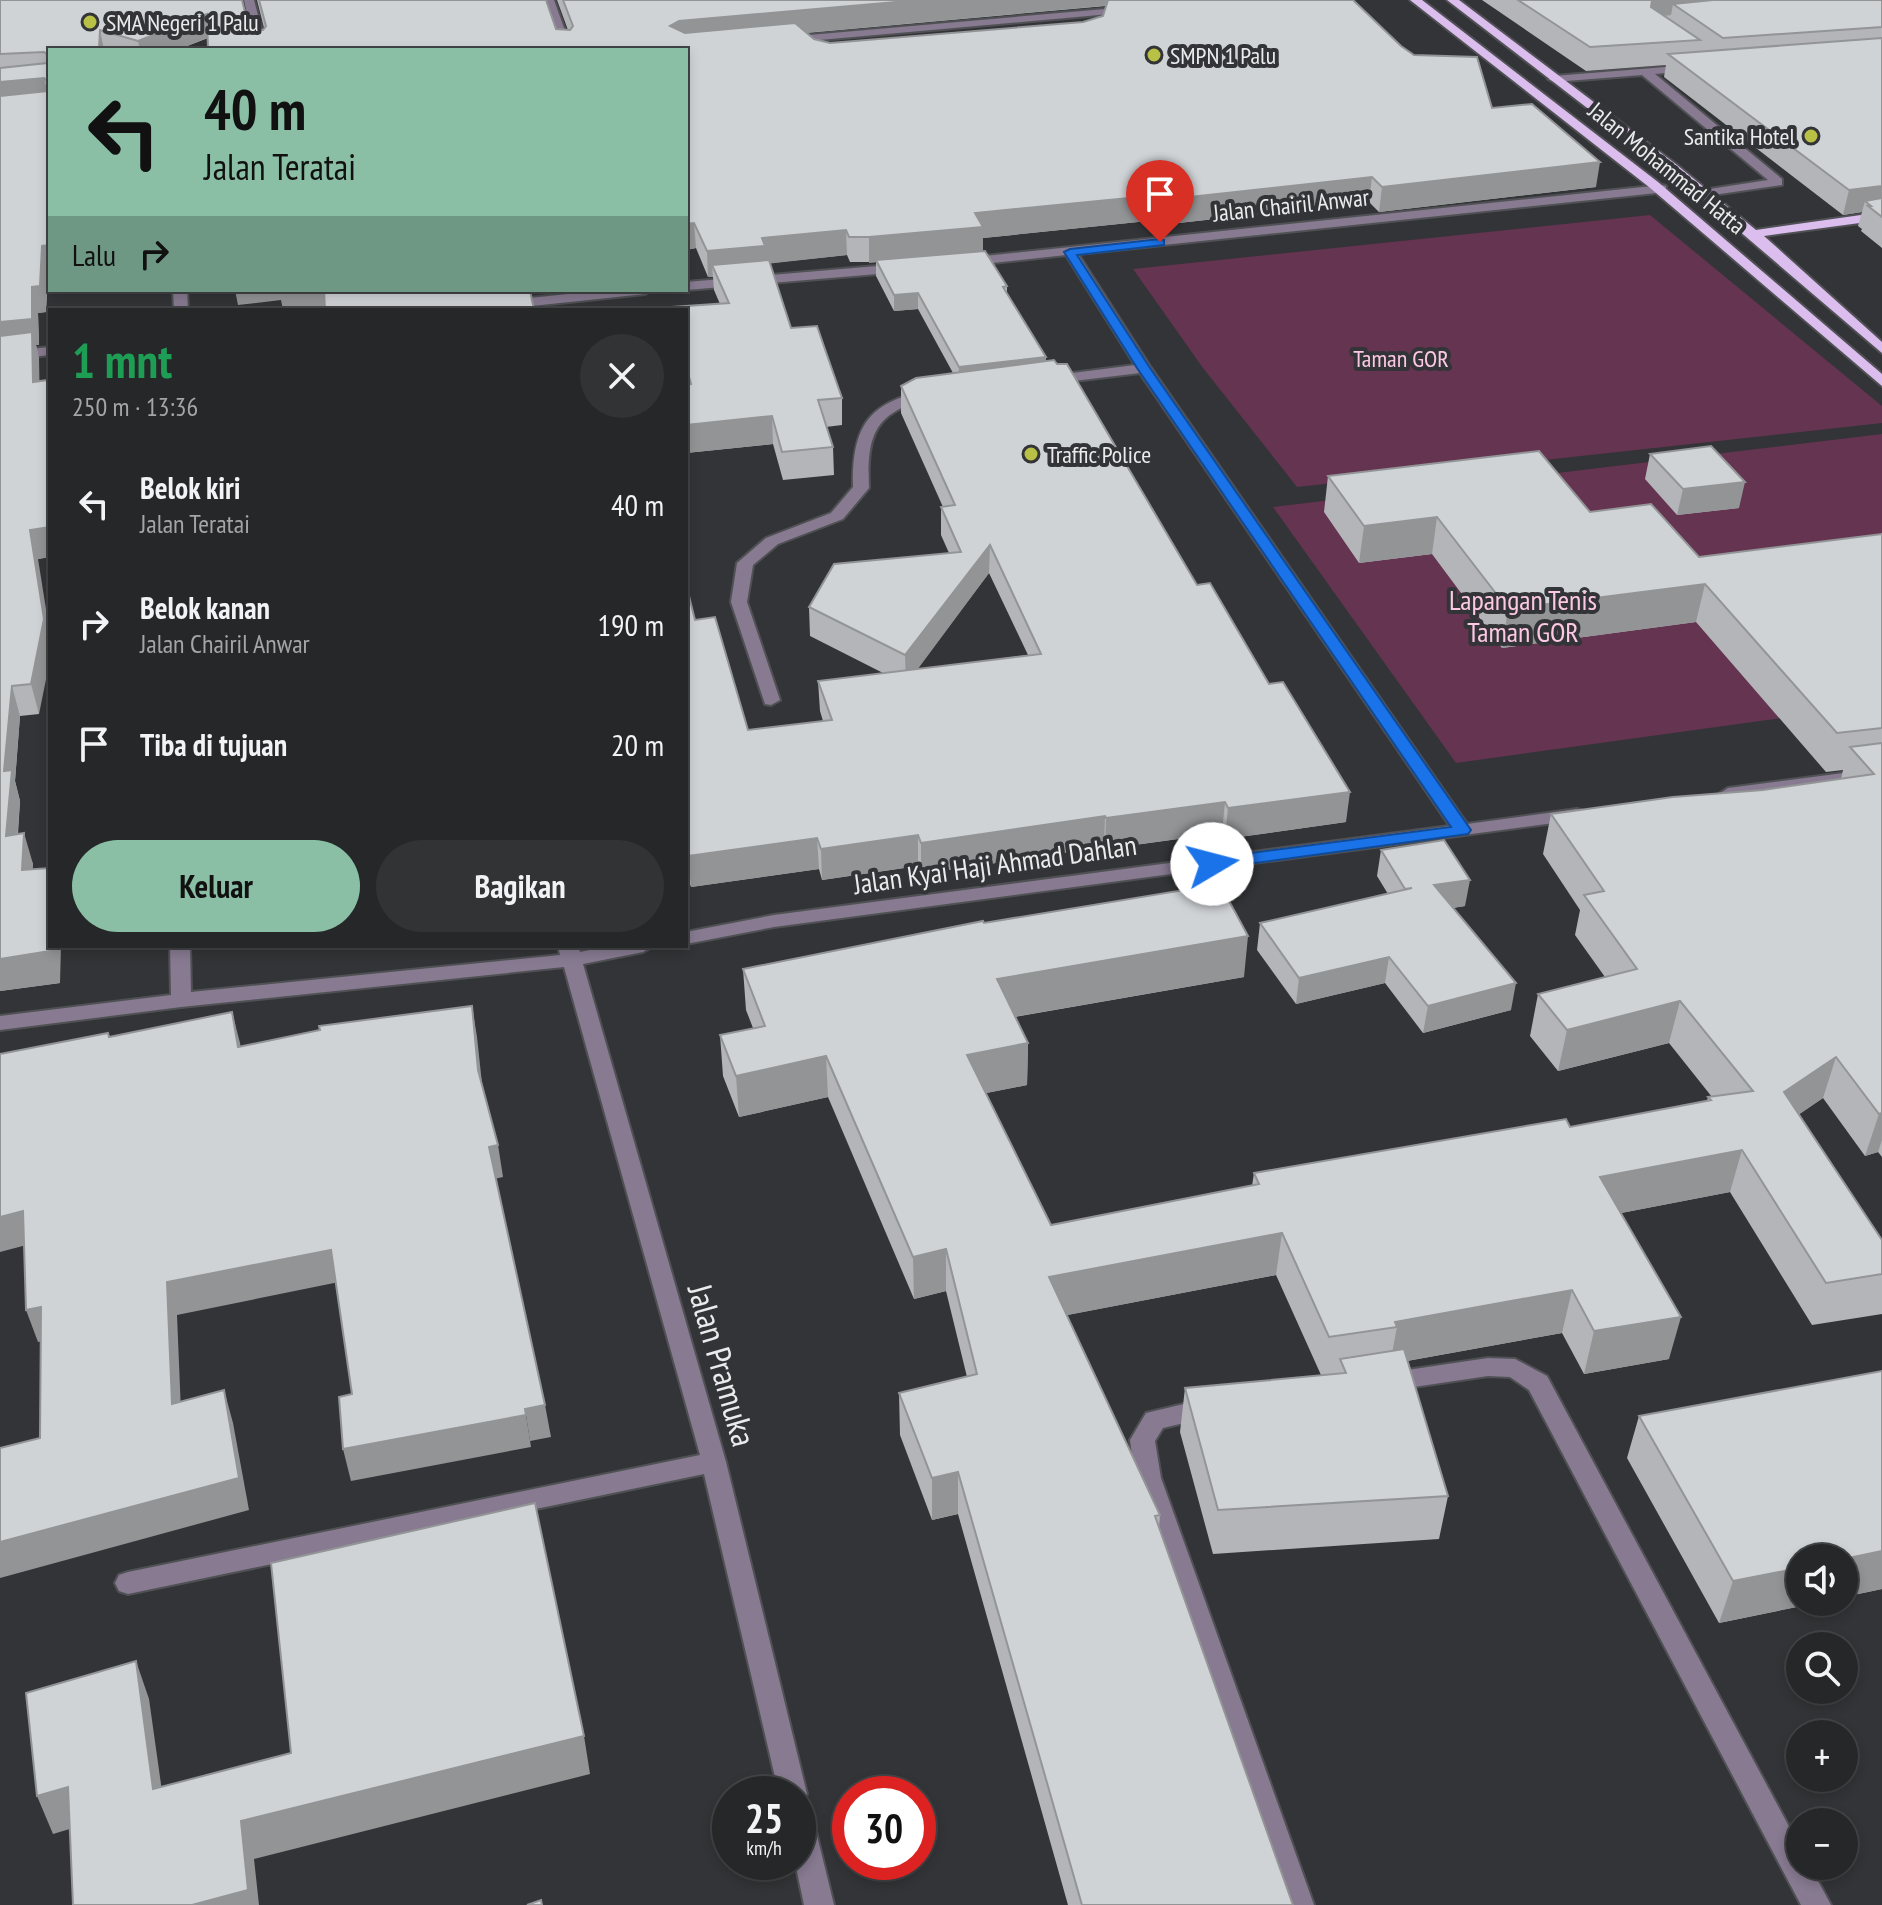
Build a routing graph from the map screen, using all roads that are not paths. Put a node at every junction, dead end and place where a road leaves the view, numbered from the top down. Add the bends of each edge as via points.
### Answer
1 (249, 0) edge
2 (549, 0) edge
3 (1415, 0) edge
4 (1452, 0) edge
5 (1140, 9) edge
6 (799, 39) junction
7 (770, 42) edge
8 (261, 48) edge
9 (565, 48) edge
10 (810, 48) edge
11 (1700, 67) edge
12 (1646, 73) junction
13 (1554, 79) junction
14 (1662, 189) junction
15 (1703, 194) junction
16 (1882, 216) edge
17 (1753, 234) junction
18 (1070, 252) junction
19 (948, 263) edge
20 (917, 266) edge
21 (688, 286) edge
22 (626, 292) edge
23 (472, 308) edge
24 (1882, 349) edge
25 (48, 351) edge
26 (0, 356) edge
27 (1144, 368) junction
28 (1038, 381) edge
29 (1882, 382) edge
30 (948, 392) edge
31 (771, 700) dead end
32 (1882, 773) edge
33 (1710, 797) edge
34 (1601, 812) edge
35 (1462, 830) junction
36 (688, 938) edge
37 (180, 948) edge
38 (622, 948) edge
39 (569, 953) edge
40 (181, 1000) junction
41 (0, 1023) edge
42 (1367, 1385) edge
43 (1230, 1405) edge
44 (714, 1462) junction
45 (128, 1583) dead end
46 (789, 1776) edge
47 (813, 1880) edge
48 (819, 1905) edge
49 (1299, 1905) edge
50 (1816, 1905) edge

1 - 8 street
2 - 9 street
3 - 14 main road, Jalan Mohammad Hatta
4 - 13 main road, Jalan Mohammad Hatta
5 - 6 street via 1100,18
6 - 7 street
6 - 10 street
11 - 12 street
12 - 13 street
12 - 15 street via 1778,182
13 - 15 main road, Jalan Mohammad Hatta
14 - 18 street, Jalan Chairil Anwar
14 - 29 main road, Jalan Mohammad Hatta
15 - 17 main road, Jalan Mohammad Hatta
16 - 17 main road
17 - 24 main road, Jalan Mohammad Hatta
18 - 19 street, Jalan Chairil Anwar
18 - 27 street
20 - 21 street
22 - 23 street
25 - 26 street
27 - 28 street
27 - 35 street
30 - 31 street via 895,403 861,446 861,488 837,516 772,541 745,563 739,602
32 - 33 street
34 - 35 street, Jalan Kyai Haji Ahmad Dahlan
35 - 36 street, Jalan Kyai Haji Ahmad Dahlan via 774,921
37 - 40 street
38 - 39 street
39 - 40 street
39 - 44 street, Jalan Pramuka
40 - 41 street
42 - 50 street via 1488,1367 1515,1368 1538,1383
43 - 49 street via 1155,1420 1142,1440 1148,1478
44 - 45 street
44 - 46 street, Jalan Pramuka
47 - 48 street

